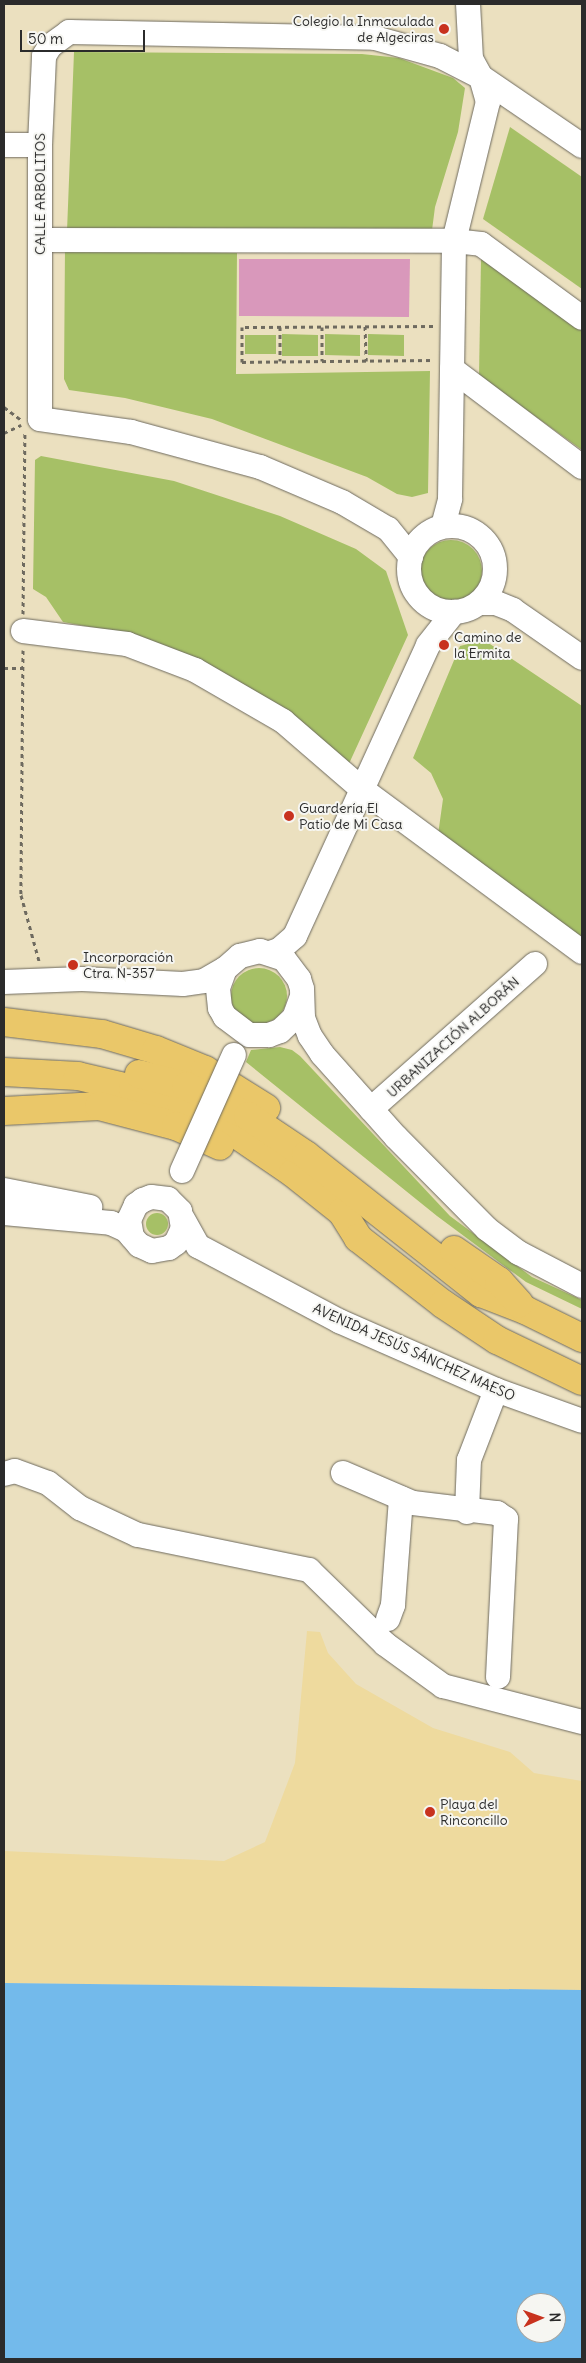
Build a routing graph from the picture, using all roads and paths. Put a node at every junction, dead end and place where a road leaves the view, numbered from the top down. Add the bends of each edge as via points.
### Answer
1 (468, 4) edge
2 (481, 76) junction
3 (4, 145) edge
4 (40, 145) junction
5 (582, 146) edge
6 (40, 240) junction
7 (454, 241) junction
8 (582, 318) edge
9 (365, 326) junction
10 (453, 326) junction
11 (280, 327) junction
12 (322, 327) junction
13 (280, 361) junction
14 (322, 361) junction
15 (366, 361) junction
16 (452, 365) junction
17 (4, 407) edge
18 (582, 467) edge
19 (388, 529) junction
20 (444, 530) junction
21 (411, 557) junction
22 (495, 576) junction
23 (480, 603) junction
24 (430, 607) junction
25 (513, 610) junction
26 (454, 612) junction
27 (23, 631) junction
28 (428, 645) junction
29 (582, 658) edge
30 (4, 668) edge
31 (22, 668) junction
32 (363, 790) junction
33 (294, 936) junction
34 (582, 952) edge
35 (270, 953) junction
36 (535, 964) dead end
37 (225, 970) junction
38 (295, 970) junction
39 (44, 980) junction
40 (4, 982) edge
41 (301, 999) junction
42 (4, 1022) edge
43 (244, 1033) junction
44 (4, 1054) edge
45 (4, 1072) edge
46 (371, 1109) junction
47 (4, 1111) edge
48 (181, 1176) junction
49 (4, 1190) edge
50 (151, 1197) junction
51 (131, 1212) junction
52 (4, 1213) edge
53 (181, 1215) junction
54 (132, 1237) junction
55 (358, 1238) junction
56 (198, 1246) junction
57 (169, 1248) junction
58 (582, 1286) edge
59 (525, 1310) junction
60 (582, 1338) edge
61 (582, 1381) edge
62 (496, 1390) junction
63 (582, 1421) edge
64 (343, 1473) dead end
65 (4, 1474) edge
66 (401, 1498) junction
67 (466, 1512) junction
68 (388, 1619) dead end
69 (498, 1678) dead end
70 (582, 1722) edge

1 - 2 street via 471,59
2 - 4 street, CALLE ARBOLITOS via 440,56 375,38 69,32 50,46 44,56
2 - 5 street, CALLE ARBOLITOS
2 - 7 street via 487,109
3 - 4 street
4 - 6 street, CALLE ARBOLITOS
6 - 7 street
6 - 19 street, CALLE ARBOLITOS via 40,419 131,432 260,467 342,502
7 - 8 street via 481,244
7 - 10 street
9 - 10 path
9 - 12 path
9 - 15 path
10 - 16 street
11 - 12 path
11 - 13 path
11 - 13 path via 242,327 242,362
12 - 14 path
13 - 14 path
14 - 15 path
15 - 16 path
16 - 18 street
16 - 20 street via 450,499
17 - 27 path via 25,424
19 - 20 street, CALLE ARBOLITOS
19 - 21 street, CALLE ARBOLITOS
20 - 21 street
20 - 22 street via 488,546
21 - 24 street via 411,583
22 - 23 street
22 - 25 street via 503,599
23 - 25 street via 496,603
23 - 26 street
24 - 26 street
24 - 28 street
25 - 29 street
26 - 28 street
27 - 31 path
27 - 32 street via 127,644 195,670 283,721
28 - 32 street
30 - 31 path
31 - 39 path via 21,895
32 - 33 street
32 - 34 street
33 - 35 street via 279,950
33 - 38 street
35 - 37 street via 250,953
35 - 38 street via 284,959
36 - 46 street, URBANIZACIÓN ALBORÁN
37 - 39 street via 204,981 182,984
37 - 43 street via 218,988 220,1008 232,1025
38 - 41 street via 302,989
39 - 40 street
41 - 43 street via 294,1018 279,1031 259,1036
41 - 46 street via 303,1018 310,1036
42 - 59 highway via 102,1034 156,1050 205,1070 311,1136 498,1281
43 - 48 street, bridge
44 - 59 highway via 79,1058 186,1086 230,1108 306,1155 481,1294
45 - 55 highway via 78,1076 133,1089 182,1106 236,1134 293,1173 342,1212
46 - 58 street via 487,1229 519,1254
47 - 55 highway via 98,1106 176,1126 245,1159 336,1228
48 - 50 street
48 - 53 street
49 - 51 street via 68,1204
50 - 51 street via 136,1205
50 - 53 street via 168,1199
51 - 54 street
52 - 54 street via 112,1223
53 - 56 street
53 - 57 street via 180,1236
54 - 57 street via 139,1245 152,1251
55 - 61 highway via 497,1340
56 - 57 street
56 - 62 street, AVENIDA JESÚS SÁNCHEZ MAESO via 339,1321
59 - 60 highway
62 - 63 street, AVENIDA JESÚS SÁNCHEZ MAESO
62 - 67 street via 469,1460
64 - 66 street
65 - 70 street via 15,1471 48,1483 80,1508 138,1535 309,1570 378,1637 443,1686
66 - 67 street via 426,1506
66 - 68 street via 393,1606
67 - 69 street via 497,1513 504,1516 507,1523

